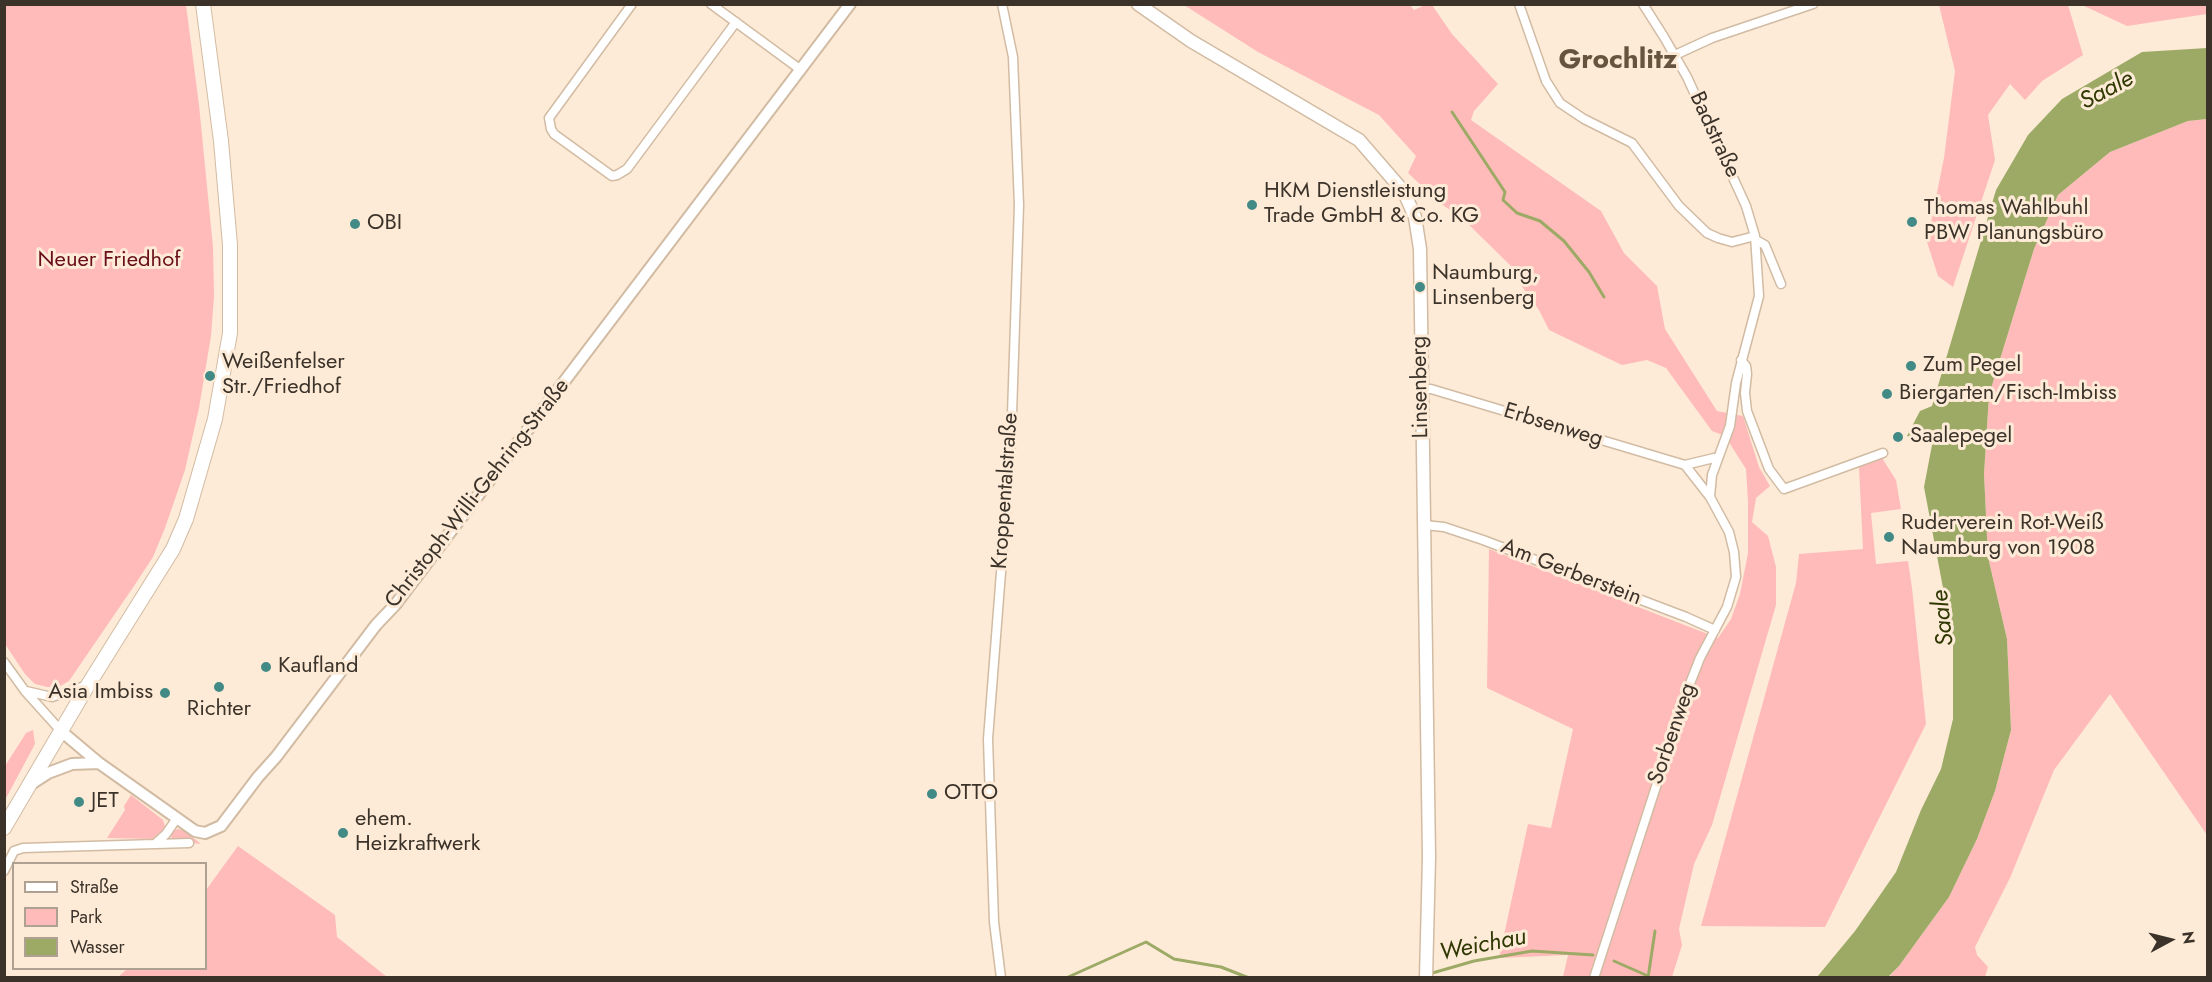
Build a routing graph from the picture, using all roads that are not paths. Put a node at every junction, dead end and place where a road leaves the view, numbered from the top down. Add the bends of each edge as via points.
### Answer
1 (203, 4) edge
2 (632, 4) edge
3 (711, 4) edge
4 (850, 4) edge
5 (1002, 4) edge
6 (1137, 4) edge
7 (1519, 4) edge
8 (1643, 4) edge
9 (1813, 4) edge
10 (736, 22) junction
11 (1675, 55) junction
12 (801, 70) junction
13 (1756, 238) junction
14 (1781, 284) dead end
15 (1741, 360) junction
16 (1421, 389) junction
17 (1883, 453) dead end
18 (1717, 460) junction
19 (1684, 465) junction
20 (1710, 497) junction
21 (1424, 525) junction
22 (1714, 630) junction
23 (4, 662) edge
24 (88, 685) junction
25 (25, 691) junction
26 (62, 731) junction
27 (99, 763) junction
28 (30, 784) junction
29 (177, 818) junction
30 (4, 828) edge
31 (156, 843) junction
32 (189, 843) dead end
33 (4, 871) edge
34 (1426, 972) edge
35 (1001, 978) edge
36 (1594, 978) edge

1 - 24 main road via 230,245 230,333 215,419 186,519 173,549
2 - 10 street via 549,118 554,134 612,176 627,169
3 - 10 street
4 - 12 street, Christoph-Willi-Gehring-Straße
5 - 35 street, Kroppentalstraße via 1013,57 1019,205 1011,444 988,739 994,922
6 - 16 main road, Linsenberg via 1191,41 1359,140 1404,192 1419,238
7 - 13 street via 1546,81 1560,104 1632,142 1688,216 1712,236 1731,242
8 - 11 street, Badstraße
9 - 11 street via 1712,38
10 - 12 street
11 - 13 street, Badstraße via 1746,206
12 - 29 street, Christoph-Willi-Gehring-Straße via 395,605 225,821 216,829 200,832
13 - 14 street, Badstraße via 1765,245
13 - 15 street, Badstraße via 1759,296
15 - 17 street, Badstraße via 1748,374 1747,411 1760,451 1784,489
15 - 18 street via 1730,426
16 - 19 street, Erbsenweg
16 - 21 main road, Linsenberg
18 - 19 street
18 - 20 street
19 - 20 street, Sorbenweg
20 - 22 street, Sorbenweg via 1729,532 1736,565 1732,595
21 - 22 street, Am Gerberstein via 1483,540
21 - 34 main road, Linsenberg via 1429,913
22 - 36 street, Sorbenweg via 1684,699
23 - 25 street
24 - 25 street via 52,697
24 - 26 main road
25 - 26 street
26 - 27 street, Christoph-Willi-Gehring-Straße
26 - 28 main road
27 - 28 street via 72,764
27 - 29 street, Christoph-Willi-Gehring-Straße
28 - 30 main road
29 - 31 street
31 - 32 street
31 - 33 street via 23,848 14,851

